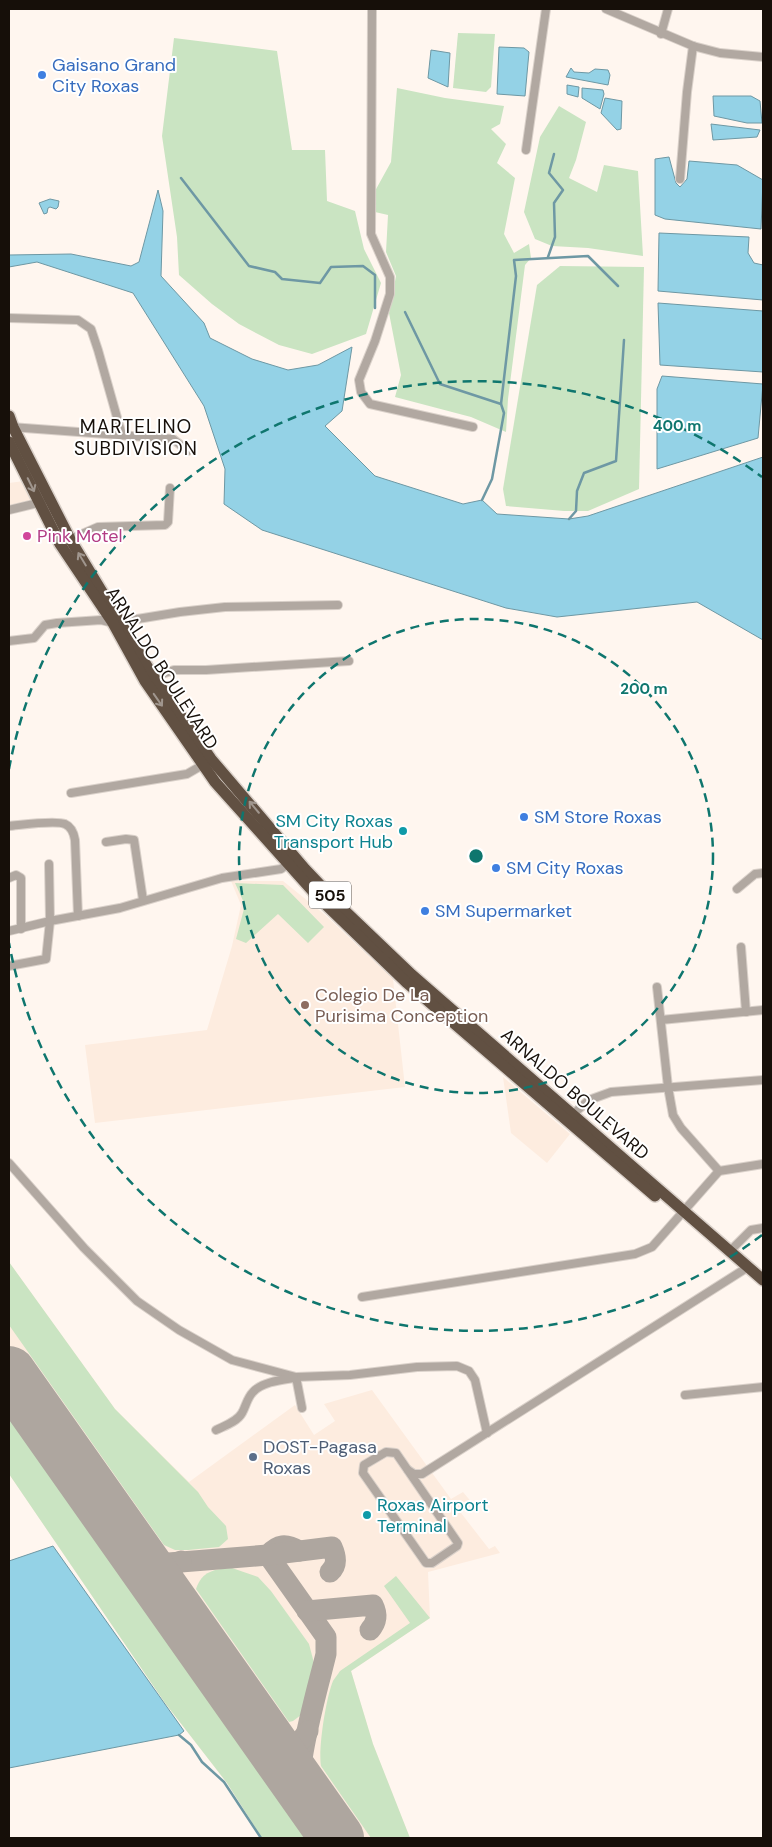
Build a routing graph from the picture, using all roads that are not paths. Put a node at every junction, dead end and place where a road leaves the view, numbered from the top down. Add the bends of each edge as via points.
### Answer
1 (372, 9) edge
2 (546, 9) edge
3 (606, 9) edge
4 (668, 9) edge
5 (661, 34) junction
6 (693, 46) junction
7 (763, 57) edge
8 (526, 150) dead end
9 (680, 179) dead end
10 (9, 318) edge
11 (10, 424) edge
12 (473, 426) dead end
13 (122, 435) junction
14 (9, 442) edge
15 (188, 451) dead end
16 (170, 488) dead end
17 (44, 501) junction
18 (9, 510) edge
19 (65, 542) junction
20 (338, 605) dead end
21 (116, 622) junction
22 (9, 641) edge
23 (349, 662) dead end
24 (149, 678) junction
25 (207, 762) junction
26 (71, 793) dead end
27 (9, 826) edge
28 (106, 842) dead end
29 (289, 863) junction
30 (50, 864) dead end
31 (302, 871) junction
32 (763, 873) edge
33 (9, 878) edge
34 (737, 889) dead end
35 (143, 900) junction
36 (78, 916) junction
37 (50, 921) junction
38 (21, 929) junction
39 (9, 931) edge
40 (741, 947) dead end
41 (9, 966) edge
42 (658, 987) dead end
43 (763, 1010) edge
44 (746, 1012) junction
45 (661, 1020) junction
46 (763, 1080) edge
47 (668, 1088) junction
48 (569, 1118) junction
49 (9, 1163) edge
50 (763, 1164) edge
51 (719, 1171) junction
52 (682, 1214) junction
53 (763, 1228) edge
54 (730, 1251) junction
55 (745, 1269) junction
56 (763, 1280) edge
57 (763, 1291) edge
58 (362, 1297) dead end
59 (296, 1378) junction
60 (763, 1387) edge
61 (685, 1395) dead end
62 (302, 1408) dead end
63 (216, 1430) dead end
64 (487, 1433) junction
65 (408, 1470) junction
66 (422, 1474) junction
67 (420, 1487) junction

1 - 12 street via 371,234 390,277 390,294 360,380 361,392 370,404
2 - 8 street
3 - 5 street
4 - 5 street
5 - 6 street
6 - 7 street via 720,53
6 - 9 street
10 - 13 street via 78,320 91,329
11 - 13 street
11 - 17 highway, ARNALDO BOULEVARD / 505
13 - 15 street via 173,439
14 -> 17 highway, ARNALDO BOULEVARD / 505
16 - 19 street via 168,522 165,525 98,527
17 - 18 street
17 - 19 highway, ARNALDO BOULEVARD / 505
19 - 21 highway, ARNALDO BOULEVARD / 505
20 - 21 street via 225,607
21 - 22 street via 57,623 46,625 34,638
21 - 24 highway, ARNALDO BOULEVARD / 505
23 - 24 street via 174,670
24 - 25 highway, ARNALDO BOULEVARD / 505
25 - 26 street via 187,774
25 - 29 highway, ARNALDO BOULEVARD / 505 via 216,782
31 -> 25 highway, ARNALDO BOULEVARD / 505
27 - 36 street via 53,823 65,824 73,831
28 - 35 street via 134,840
29 - 31 highway, ARNALDO BOULEVARD / 505
29 - 35 street via 281,869 222,878
30 - 37 street
31 - 48 highway, ARNALDO BOULEVARD / 505 via 409,979
32 - 34 street via 755,874
33 - 38 street via 16,875 21,878
35 - 36 street
36 - 37 street
37 - 38 street
37 - 41 street via 46,959
38 - 39 street
40 - 44 street
42 - 45 street
43 - 44 street
44 - 45 street
45 - 47 street
46 - 47 street
47 - 48 street via 611,1092 589,1100
47 - 51 street via 673,1115
48 - 52 highway, ARNALDO BOULEVARD / 505
49 - 59 street via 136,1301 232,1360
50 - 51 street
51 - 52 street
52 - 54 highway, ARNALDO BOULEVARD / 505
52 - 55 highway, ARNALDO BOULEVARD / 505
52 - 58 street via 652,1247 635,1254
53 - 54 street via 751,1230
54 - 55 highway, ARNALDO BOULEVARD / 505
55 - 56 highway, ARNALDO BOULEVARD / 505
55 - 57 highway, ARNALDO BOULEVARD / 505
55 - 64 street
59 - 62 street
59 - 63 street via 272,1382 254,1390 242,1414
59 - 64 street via 456,1366 469,1371 475,1380
60 - 61 street
64 - 66 street
65 - 66 street
65 - 67 street
65 - 67 street via 396,1453 391,1452 364,1465 363,1470 375,1492 428,1564 458,1543
66 - 67 street

